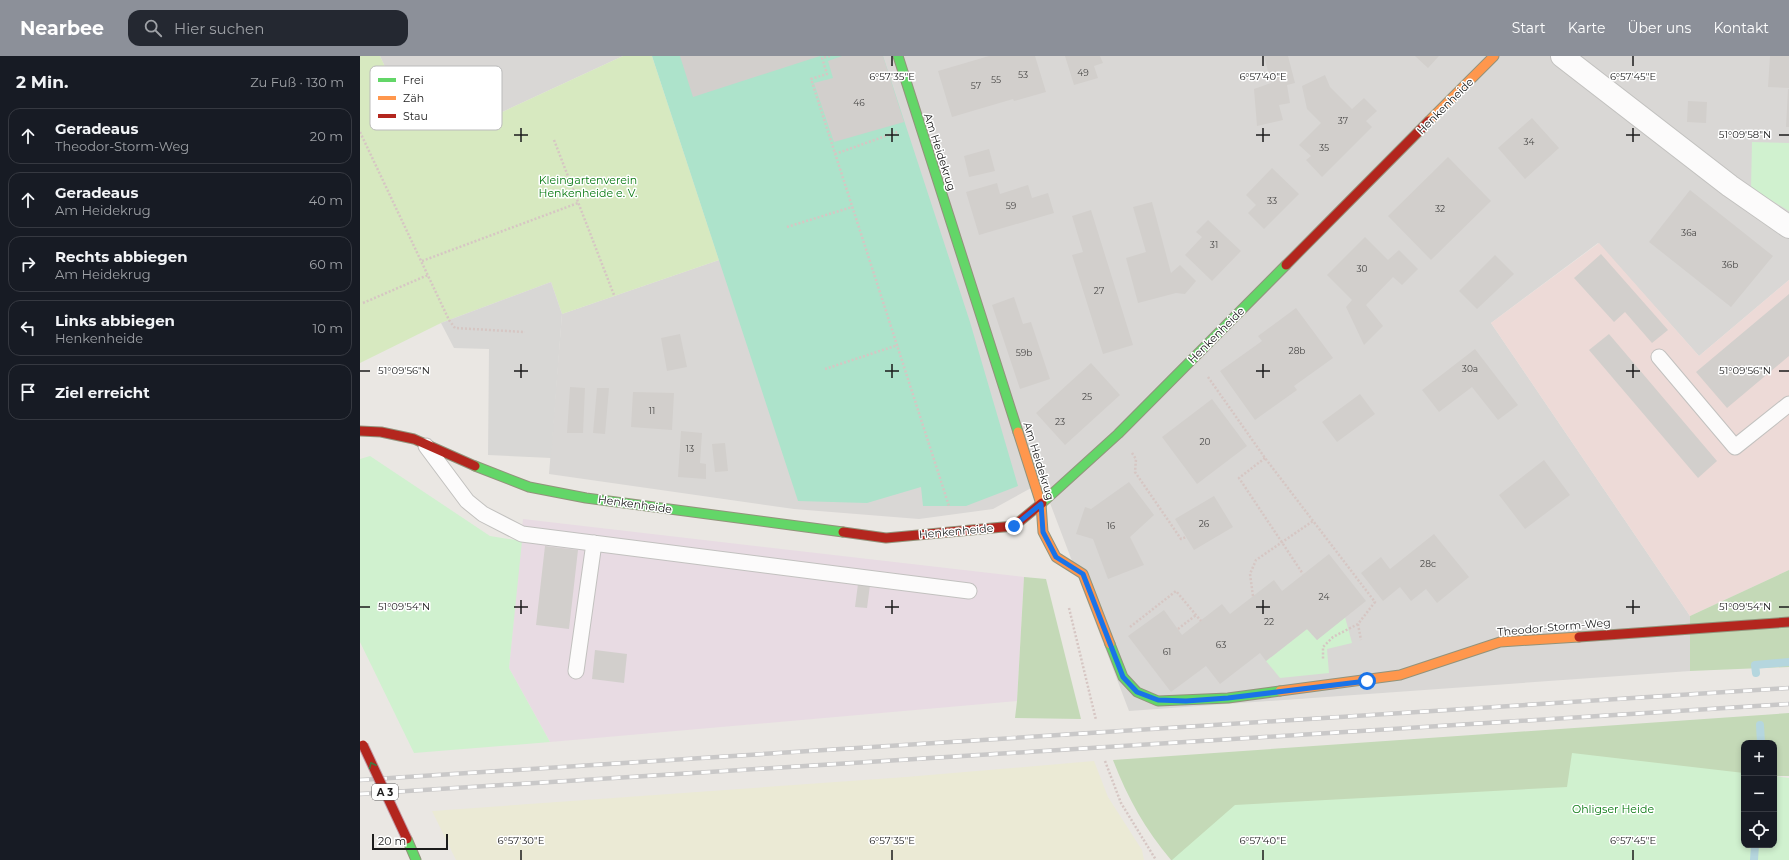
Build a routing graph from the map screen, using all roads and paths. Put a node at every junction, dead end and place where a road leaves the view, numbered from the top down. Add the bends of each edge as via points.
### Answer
1 (830, 56) edge
2 (898, 56) edge
3 (1494, 56) edge
4 (1562, 56) edge
5 (918, 124) junction
6 (360, 132) edge
7 (554, 140) dead end
8 (835, 154) junction
9 (578, 203) junction
10 (852, 207) junction
11 (786, 227) dead end
12 (1789, 227) edge
13 (422, 261) junction
14 (428, 275) junction
15 (614, 294) dead end
16 (363, 303) dead end
17 (525, 332) dead end
18 (898, 346) junction
19 (1659, 356) dead end
20 (1194, 357) junction
21 (826, 369) dead end
22 (1789, 404) edge
23 (360, 431) edge
24 (1118, 434) junction
25 (425, 444) junction
26 (1265, 458) junction
27 (1041, 504) junction
28 (949, 506) dead end
29 (1313, 521) junction
30 (1186, 537) dead end
31 (594, 542) junction
32 (1283, 542) junction
33 (1303, 574) dead end
34 (969, 590) dead end
35 (1253, 596) dead end
36 (1067, 602) dead end
37 (1196, 615) junction
38 (1201, 621) dead end
39 (1789, 622) edge
40 (1358, 624) junction
41 (1178, 629) dead end
42 (1361, 640) dead end
43 (1109, 643) junction
44 (1323, 660) dead end
45 (576, 671) dead end
46 (1302, 688) joint
47 (1096, 720) dead end
48 (361, 742) edge
49 (1104, 761) dead end
50 (416, 860) edge
51 (1156, 860) edge

1 - 8 path via 822,58 827,74 811,79
2 - 5 main road, Am Heidekrug
3 - 20 main road, Henkenheide
4 - 12 street via 1730,186
5 - 8 path
5 - 27 main road, Am Heidekrug
6 - 13 path
7 - 9 path
8 - 10 path
9 - 13 path
9 - 15 path
10 - 11 path
10 - 18 path
13 - 14 path
14 - 16 path
14 - 17 path via 455,328
18 - 21 path
18 - 28 path
19 - 22 lane via 1736,447
20 - 24 main road, Henkenheide
20 - 26 path
23 - 25 main road, Henkenheide via 381,432
24 - 27 main road, Henkenheide
24 - 30 path via 1136,459 1135,472 1181,539
25 - 27 main road, Henkenheide via 529,487 586,498 886,538 1014,526
25 - 31 lane via 467,501 483,514 522,534
26 - 29 path
26 - 32 path via 1239,478
27 - 43 main road, Am Heidekrug via 1043,532 1056,557 1083,574
29 - 32 path
29 - 40 path via 1375,602
31 - 34 lane
31 - 45 lane
32 - 33 path
32 - 35 path via 1256,560 1250,574
36 - 47 path
37 - 38 path
37 - 41 path
37 - 43 path via 1176,591
39 - 46 main road, Theodor-Storm-Weg via 1500,642 1400,676
40 - 42 path
40 - 44 path via 1333,637 1323,647
43 - 46 main road, Am Heidekrug via 1123,677 1137,692 1158,700 1228,698
50 -> 48 main road, A 3, bridge
49 - 51 path via 1121,803

